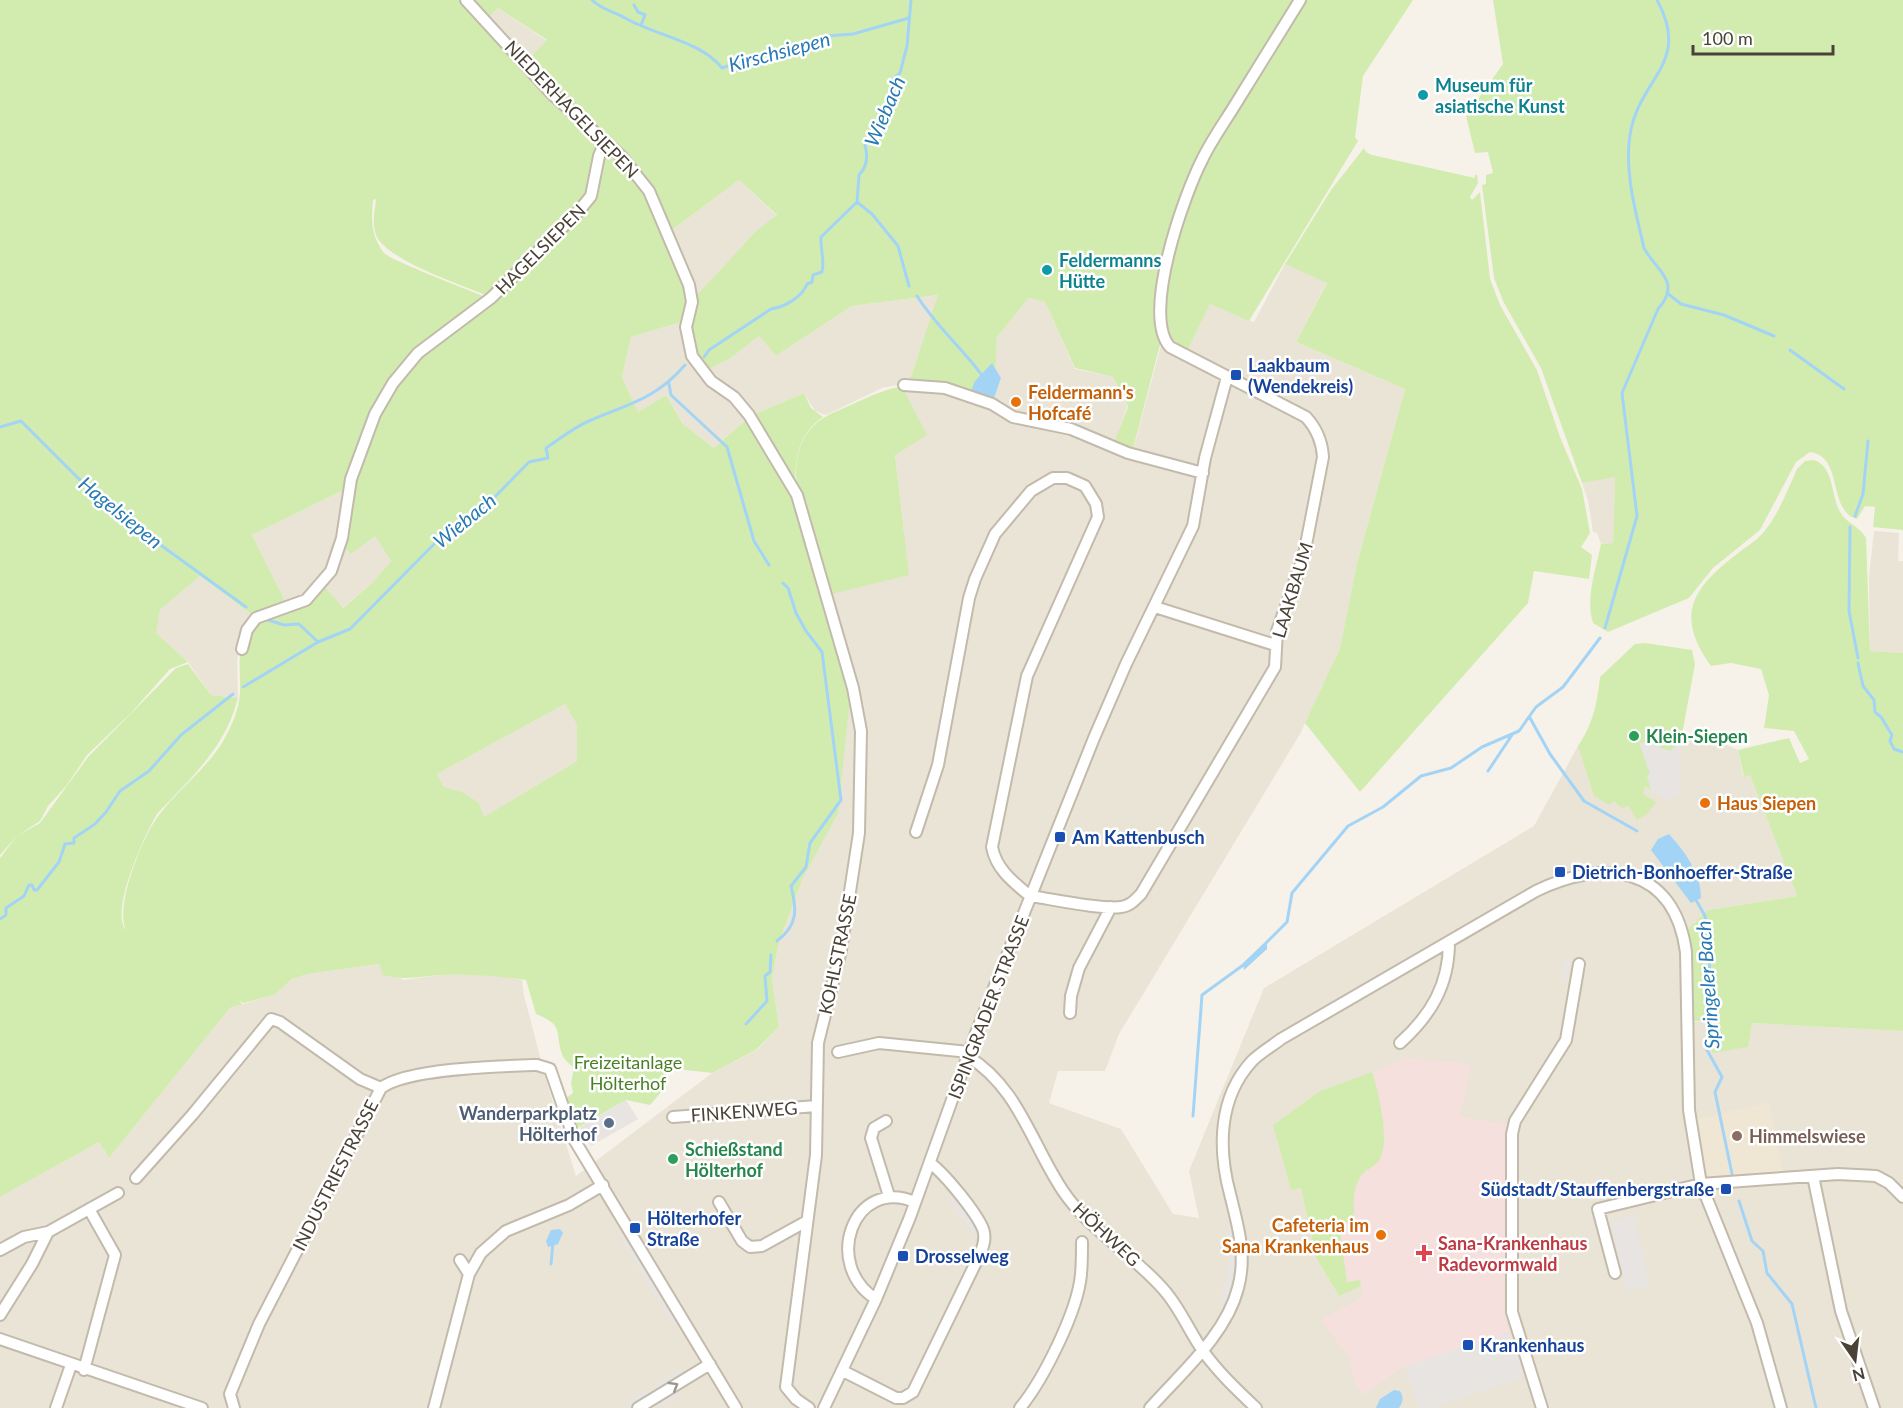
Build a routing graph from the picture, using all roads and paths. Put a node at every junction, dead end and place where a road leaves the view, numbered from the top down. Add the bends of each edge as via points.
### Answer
1 (466, 0) edge
2 (1300, 0) edge
3 (605, 142) junction
4 (696, 363) joint
5 (1227, 377) junction
6 (904, 385) dead end
7 (1203, 473) junction
8 (1155, 607) junction
9 (1275, 645) junction
10 (242, 649) dead end
11 (916, 831) dead end
12 (1030, 896) junction
13 (1111, 907) junction
14 (1449, 942) junction
15 (1579, 964) dead end
16 (1070, 1013) dead end
17 (1400, 1043) dead end
18 (838, 1052) dead end
19 (968, 1054) junction
20 (381, 1088) junction
21 (816, 1106) junction
22 (673, 1117) dead end
23 (886, 1121) dead end
24 (930, 1163) junction
25 (1813, 1176) junction
26 (136, 1178) dead end
27 (603, 1185) junction
28 (1701, 1185) junction
29 (118, 1193) dead end
30 (889, 1196) junction
31 (1903, 1197) edge
32 (719, 1202) dead end
33 (915, 1202) junction
34 (89, 1209) junction
35 (807, 1221) junction
36 (48, 1232) junction
37 (1082, 1242) dead end
38 (0, 1250) edge
39 (460, 1260) dead end
40 (1615, 1273) dead end
41 (469, 1274) junction
42 (876, 1299) junction
43 (0, 1315) edge
44 (0, 1339) edge
45 (1202, 1349) junction
46 (710, 1364) junction
47 (71, 1365) junction
48 (84, 1370) junction
49 (843, 1371) junction
50 (56, 1408) edge
51 (202, 1408) edge
52 (234, 1408) edge
53 (434, 1408) edge
54 (638, 1408) edge
55 (736, 1408) edge
56 (809, 1408) edge
57 (824, 1408) edge
58 (1020, 1408) edge
59 (1150, 1408) edge
60 (1256, 1408) edge
61 (1542, 1408) edge
62 (1781, 1408) edge
63 (1874, 1408) edge

1 - 3 street, NIEDERHAGELSIEPEN via 552,94
2 - 5 street via 1202,158 1161,290 1159,322 1164,340
3 - 4 street, NIEDERHAGELSIEPEN via 639,175 657,208 691,292 686,327
3 - 10 street, HAGELSIEPEN via 591,196 578,213 491,298 418,353 393,382 372,420 351,479 342,538 332,571 306,600 256,618 247,630
4 - 21 street, KOHLSTRASSE via 716,386 740,402 797,495 851,678 861,731 858,843 843,941 818,1043
5 - 7 street, ISPINGRADER STRASSE
5 - 9 street, LAAKBAUM via 1306,417 1323,446 1311,528
6 - 7 street via 945,387 1013,417 1071,429 1128,453
7 - 8 street, ISPINGRADER STRASSE via 1193,526
8 - 9 street
8 - 12 street, ISPINGRADER STRASSE via 1121,674
9 - 13 street, LAAKBAUM via 1275,667 1141,894 1132,903
11 - 12 street via 938,765 975,579 995,534 1031,491 1047,479 1073,479 1092,494 1098,517 1027,676 992,847 998,865
12 - 13 street, LAAKBAUM
12 - 19 street, ISPINGRADER STRASSE
13 - 16 street via 1079,968
14 - 17 street via 1449,963 1439,995 1428,1015
14 - 28 street via 1536,891 1583,873 1618,872 1659,894 1678,918 1685,943 1689,1110
14 - 45 street via 1281,1039 1253,1060 1237,1083 1224,1115 1223,1144 1225,1171 1240,1230 1241,1274 1230,1310
15 - 61 street via 1566,1040 1515,1121 1512,1134 1512,1312
18 - 19 street via 879,1043
19 - 24 street, ISPINGRADER STRASSE
19 - 45 street, HÖHWEG via 997,1080 1025,1119 1071,1201 1164,1290
20 - 26 street, INDUSTRIESTRASSE via 360,1079 271,1019
20 - 27 street via 395,1079 433,1074 512,1066 550,1069 570,1130
20 - 52 street, INDUSTRIESTRASSE via 259,1324 230,1394
21 - 22 street, FINKENWEG
21 - 35 street, KOHLSTRASSE via 816,1155
23 - 30 street via 874,1128 871,1138
24 - 33 street, ISPINGRADER STRASSE
24 - 49 street via 982,1228 985,1242 981,1252 913,1392 896,1398
25 - 28 street
25 - 31 street via 1876,1176
25 - 63 street via 1841,1311
27 - 41 street via 563,1208 506,1231 481,1253
27 - 46 street
28 - 40 street via 1598,1209
28 - 62 street via 1757,1323
29 - 34 street
30 - 33 street
30 - 42 street via 859,1215 848,1242 849,1263 857,1283
32 - 35 street via 742,1241 750,1247 762,1246
33 - 42 street, ISPINGRADER STRASSE
34 - 36 street
34 - 48 street via 115,1255
35 - 56 street, KOHLSTRASSE via 786,1387
36 - 38 street via 24,1237
36 - 43 street
37 - 58 street via 1081,1276 1072,1308 1053,1353
39 - 41 street
41 - 53 street
42 - 49 street, ISPINGRADER STRASSE
44 - 47 street
45 - 59 street
45 - 60 street, HÖHWEG
54 -> 46 street
46 - 55 street
47 - 48 street
47 - 50 street
48 - 51 street
49 - 57 street, ISPINGRADER STRASSE

